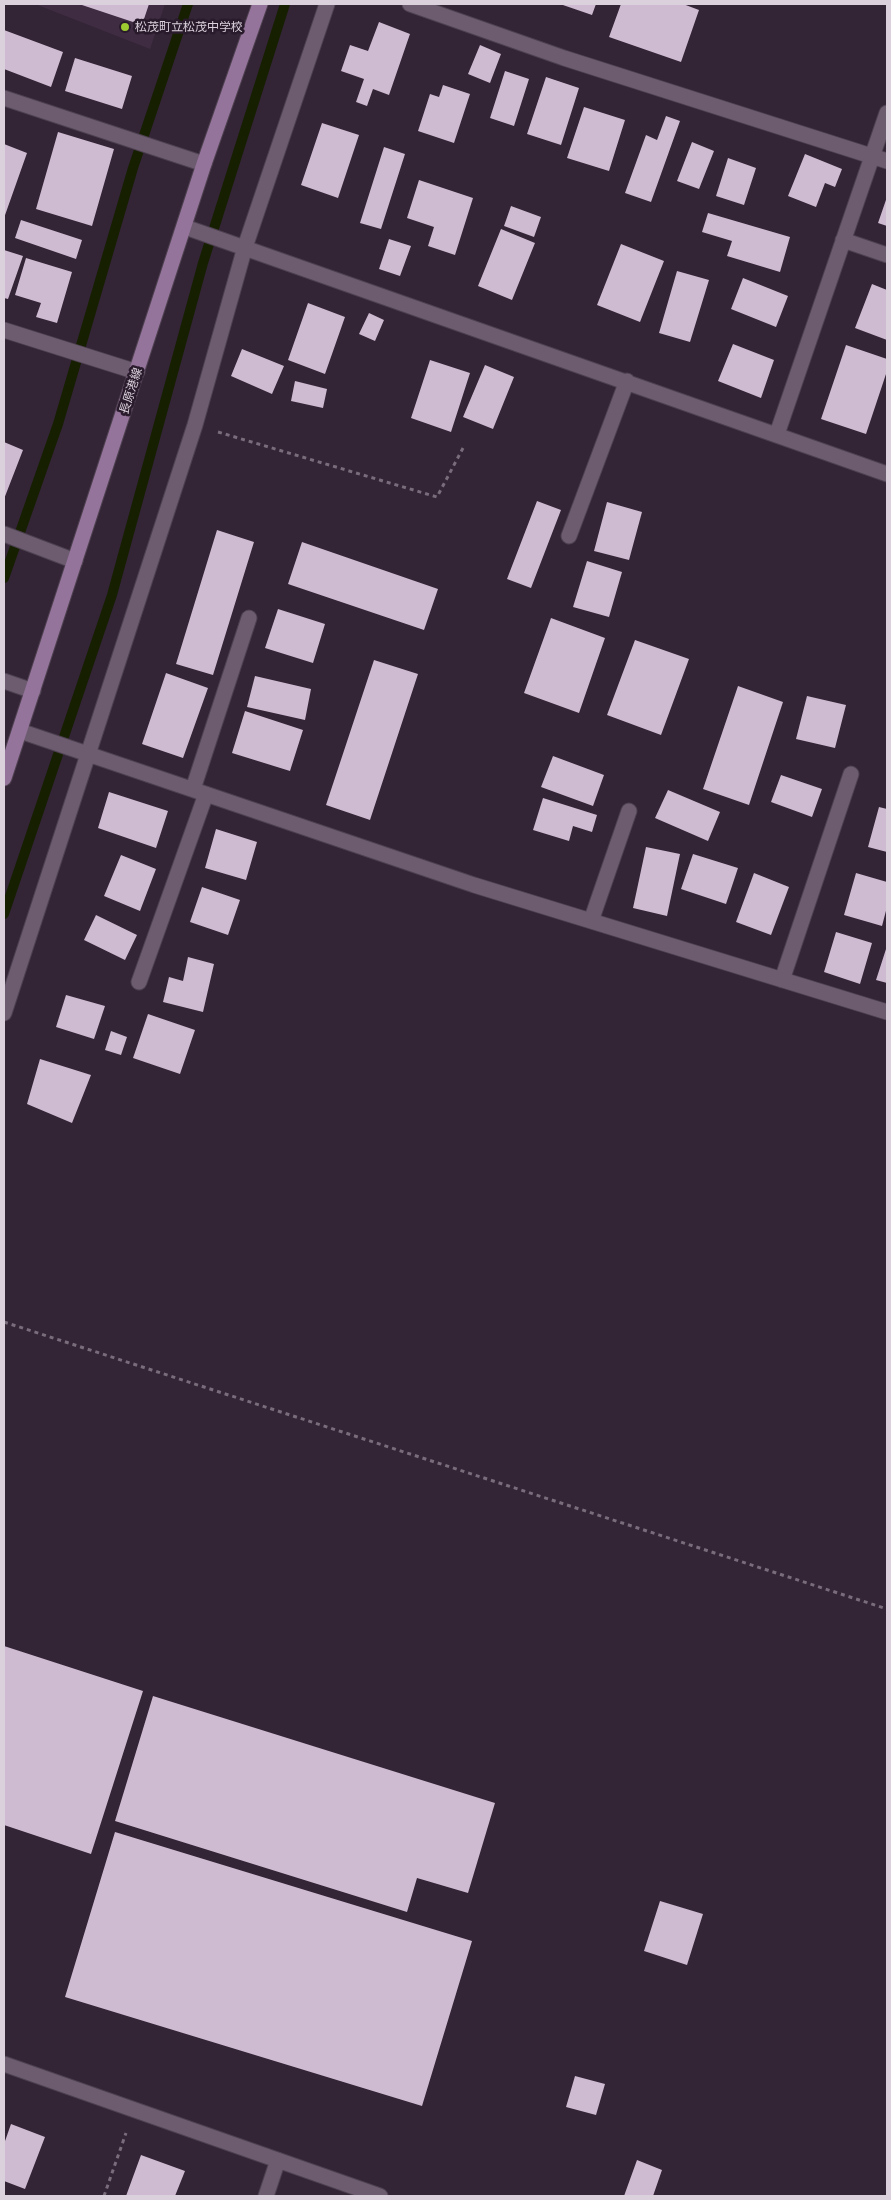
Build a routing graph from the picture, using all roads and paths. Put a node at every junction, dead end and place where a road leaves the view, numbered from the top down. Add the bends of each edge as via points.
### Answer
1 (260, 4) edge
2 (327, 4) edge
3 (410, 4) edge
4 (4, 98) edge
5 (887, 113) edge
6 (880, 158) edge
7 (204, 164) junction
8 (185, 227) junction
9 (843, 240) junction
10 (245, 248) junction
11 (887, 255) edge
12 (4, 330) edge
13 (138, 372) junction
14 (627, 381) junction
15 (195, 425) junction
16 (777, 434) junction
17 (464, 448) dead end
18 (887, 474) edge
19 (4, 534) edge
20 (569, 536) dead end
21 (75, 561) junction
22 (249, 618) dead end
23 (4, 680) edge
24 (33, 690) junction
25 (20, 731) junction
26 (86, 753) junction
27 (851, 774) dead end
28 (4, 778) edge
29 (200, 792) junction
30 (629, 811) dead end
31 (591, 921) junction
32 (782, 980) junction
33 (140, 982) dead end
34 (887, 1012) edge
35 (4, 1013) edge
36 (4, 1322) edge
37 (887, 1609) edge
38 (4, 2064) edge
39 (135, 2110) junction
40 (278, 2160) junction
41 (104, 2196) edge
42 (266, 2196) edge
43 (380, 2196) edge

1 - 7 main road, 長原港線
2 - 10 street
3 - 6 street via 564,58
4 - 7 street
5 - 6 street
6 - 9 street
7 - 8 main road, 長原港線
8 - 10 street
8 - 13 main road, 長原港線
9 - 11 street
9 - 16 street
10 - 14 street
10 - 15 street
12 - 13 street
13 - 21 main road, 長原港線
14 - 16 street
14 - 20 street
15 - 17 path via 438,496
15 - 26 street
16 - 18 street
19 - 21 street
21 - 24 main road, 長原港線
22 - 29 street
23 - 24 street
24 - 25 main road, 長原港線
25 - 26 street
25 - 28 main road, 長原港線
26 - 29 street
26 - 35 street
27 - 32 street
29 - 31 street
29 - 33 street
30 - 31 street
31 - 32 street
32 - 34 street
36 - 37 path
38 - 39 street
39 - 40 street
39 - 41 path
40 - 42 street
40 - 43 street

